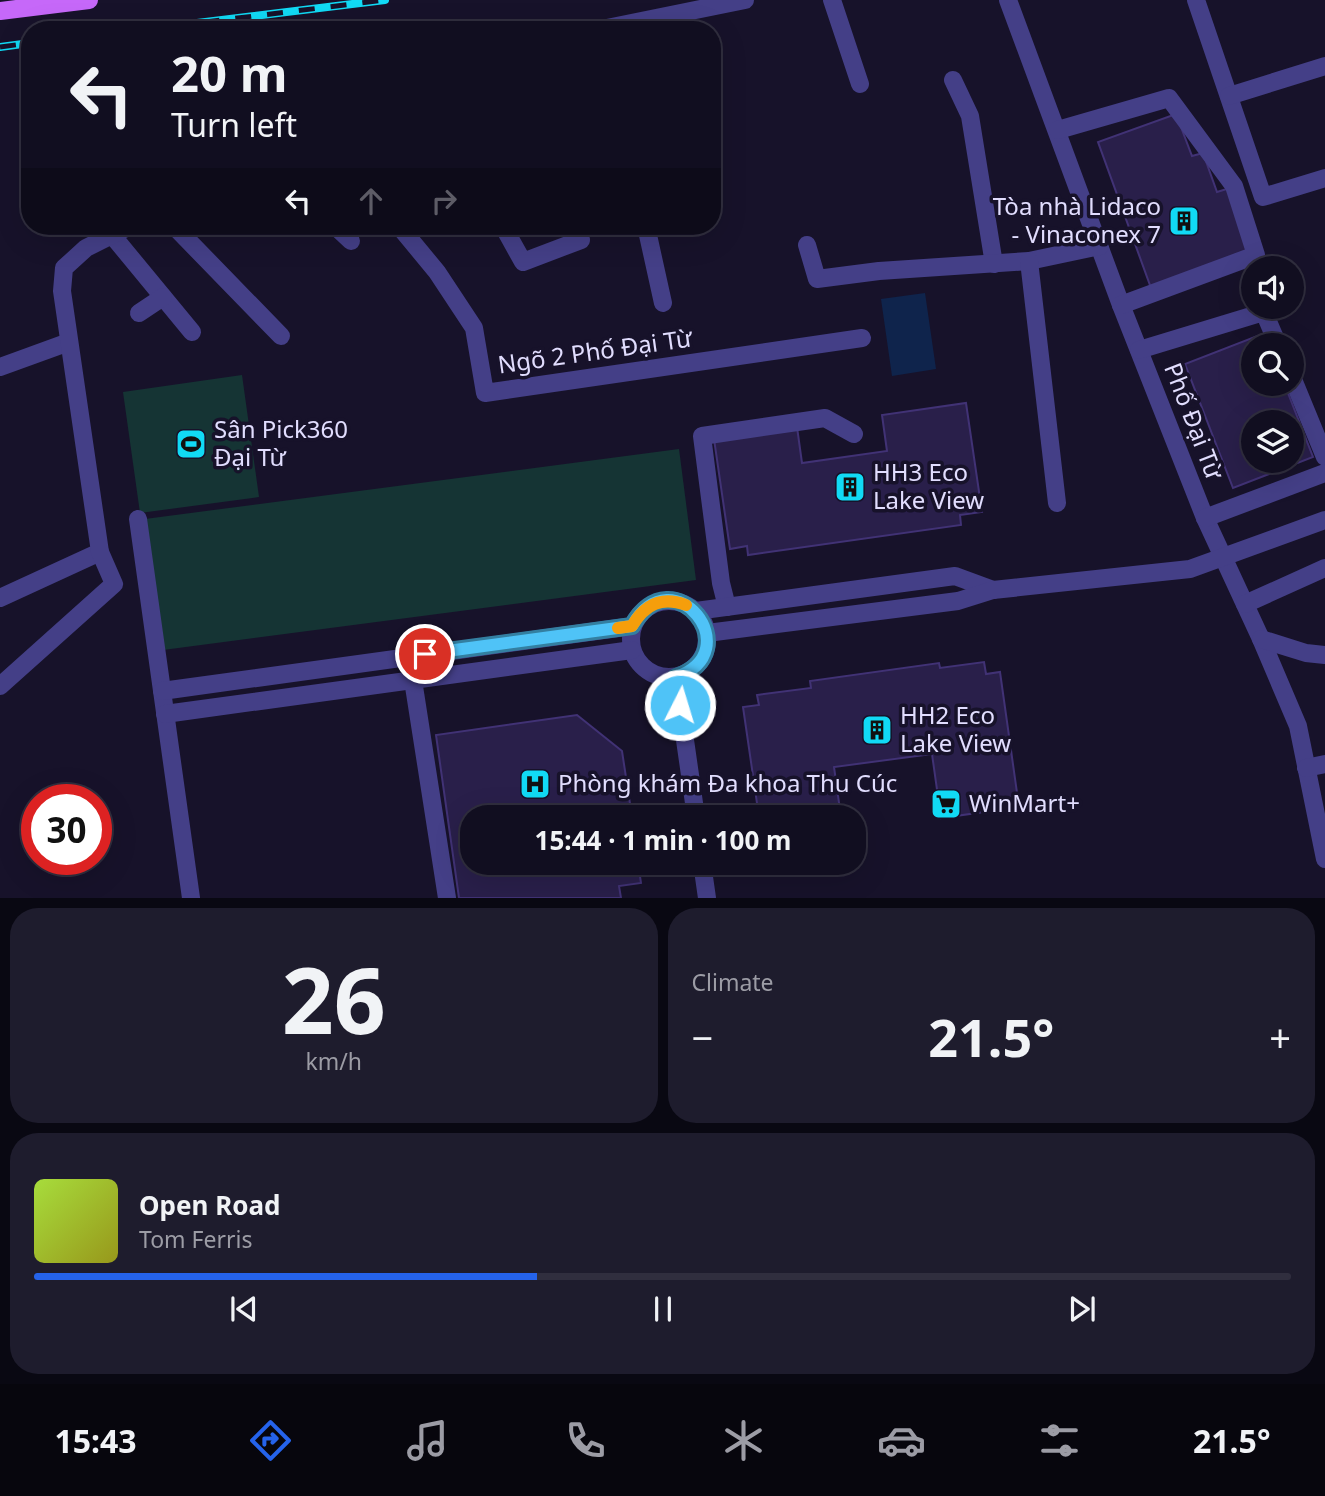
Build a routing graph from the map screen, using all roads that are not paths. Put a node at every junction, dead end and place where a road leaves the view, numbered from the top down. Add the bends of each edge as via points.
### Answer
1 (89, 0) edge
2 (745, 0) edge
3 (832, 0) edge
4 (1008, 0) edge
5 (1196, 0) edge
6 (0, 11) edge
7 (641, 21) edge
8 (1325, 66) edge
9 (953, 80) dead end
10 (860, 84) dead end
11 (1229, 96) junction
12 (1058, 130) junction
13 (1325, 178) edge
14 (112, 235) joint
15 (183, 235) edge
16 (345, 235) edge
17 (409, 235) edge
18 (508, 235) edge
19 (648, 235) edge
20 (581, 240) dead end
21 (351, 241) dead end
22 (807, 245) dead end
23 (1100, 246) junction
24 (1029, 261) junction
25 (994, 264) junction
26 (163, 297) junction
27 (663, 303) dead end
28 (1121, 305) junction
29 (139, 313) dead end
30 (192, 332) dead end
31 (1273, 333) edge
32 (281, 337) dead end
33 (862, 338) dead end
34 (69, 342) junction
35 (1139, 350) junction
36 (0, 367) edge
37 (1300, 396) edge
38 (854, 434) dead end
39 (1325, 457) edge
40 (1325, 473) edge
41 (1057, 503) dead end
42 (1205, 518) junction
43 (138, 519) dead end
44 (1325, 520) edge
45 (100, 552) junction
46 (1223, 559) junction
47 (1325, 569) edge
48 (998, 589) junction
49 (0, 598) edge
50 (1245, 604) junction
51 (727, 607) junction
52 (696, 611) junction
53 (632, 626) junction
54 (707, 633) junction
55 (1261, 639) junction
56 (632, 650) junction
57 (1325, 655) edge
58 (676, 677) junction
59 (413, 680) junction
60 (0, 686) edge
61 (162, 691) junction
62 (165, 714) junction
63 (1325, 764) edge
64 (1306, 768) junction
65 (694, 805) edge
66 (1325, 859) edge
67 (704, 875) edge
68 (191, 898) edge
69 (447, 898) edge
70 (707, 898) edge

1 - 6 main road
2 - 7 street
3 - 10 street
4 - 12 street, Phố Đại Từ
5 - 11 street
8 - 11 street
9 - 25 street via 970,116
11 - 13 street via 1263,197
12 - 23 street, Phố Đại Từ
12 - 28 street via 1169,98 1234,186 1256,255
14 - 26 street
14 - 34 street via 86,248 64,268 62,291
15 - 32 street
16 - 21 street
17 - 33 street, Ngõ 2 Phố Đại Từ via 474,328 485,393
18 - 20 street via 523,262
19 - 27 street
22 - 25 street via 817,279
23 - 24 street
23 - 28 street, Phố Đại Từ
24 - 25 street
24 - 41 street
26 - 29 street
26 - 30 street
28 - 35 street, Phố Đại Từ
31 - 35 street via 1264,312
34 - 36 street
34 - 45 street
35 - 42 street, Phố Đại Từ
37 - 39 street
38 - 51 street via 825,418 702,436
40 - 42 street
42 - 46 street, Phố Đại Từ
43 - 61 street
44 - 46 street
45 - 49 street
45 - 60 street via 114,584
46 - 48 street via 1190,569
46 - 50 street, Phố Đại Từ
47 - 50 street
48 - 51 street via 955,576
48 - 54 street via 958,600
50 - 55 street, Phố Đại Từ
51 - 52 street
52 - 53 street via 673,600 660,601 648,606
52 - 54 street
53 - 56 street
53 - 61 street
54 - 58 street via 703,656 687,673
55 - 57 street
55 - 64 street, Phố Đại Từ via 1298,726
56 - 58 street via 644,669 664,678
56 - 59 street
58 - 65 street
59 - 62 street
59 - 69 street
61 - 62 street
62 - 68 street
63 - 64 street
64 - 66 street, Phố Đại Từ
67 - 70 street

